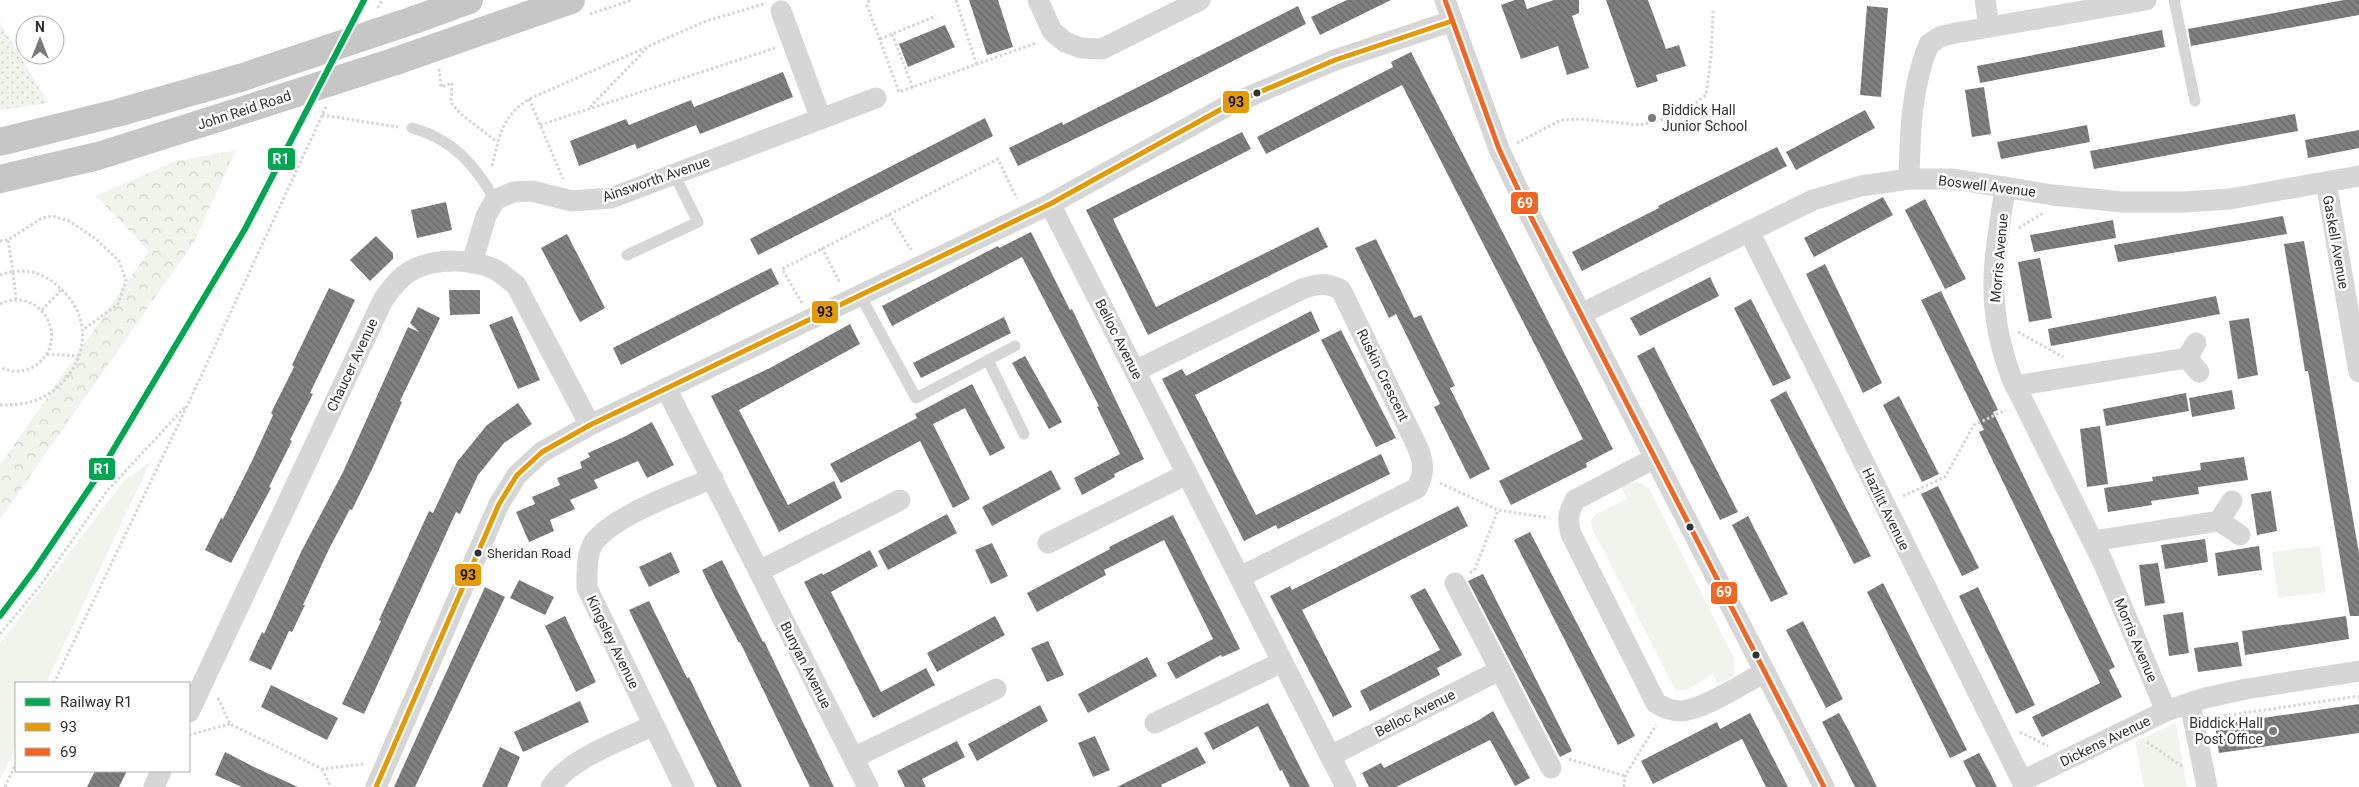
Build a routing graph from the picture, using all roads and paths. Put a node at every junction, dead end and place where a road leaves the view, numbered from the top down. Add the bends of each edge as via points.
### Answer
1 (382, 0) edge
2 (469, 0) edge
3 (571, 0) edge
4 (869, 0) edge
5 (956, 0) edge
6 (1038, 0) edge
7 (1200, 0) edge
8 (1445, 0) edge
9 (1984, 0) edge
10 (2146, 0) edge
11 (2174, 0) edge
12 (774, 7) joint
13 (378, 9) dead end
14 (1713, 11) dead end
15 (936, 16) dead end
16 (1452, 21) junction
17 (1989, 27) junction
18 (1052, 31) junction
19 (892, 34) junction
20 (880, 39) junction
21 (792, 42) junction
22 (648, 47) junction
23 (439, 66) dead end
24 (976, 66) junction
25 (913, 88) junction
26 (876, 98) dead end
27 (529, 99) junction
28 (2195, 100) dead end
29 (327, 106) dead end
30 (590, 107) junction
31 (322, 115) junction
32 (821, 119) junction
33 (540, 125) junction
34 (412, 128) joint
35 (0, 142) edge
36 (497, 142) junction
37 (1499, 150) junction
38 (674, 174) junction
39 (2359, 176) edge
40 (0, 179) edge
41 (1909, 179) junction
42 (2326, 182) junction
43 (2005, 187) junction
44 (491, 193) junction
45 (2070, 197) junction
46 (572, 201) junction
47 (1050, 204) junction
48 (889, 214) junction
49 (1025, 216) junction
50 (1749, 231) junction
51 (8, 240) junction
52 (1999, 240) junction
53 (0, 241) edge
54 (822, 248) junction
55 (627, 255) dead end
56 (472, 263) junction
57 (920, 266) junction
58 (13, 271) junction
59 (0, 275) edge
60 (62, 289) junction
61 (854, 298) junction
62 (16, 300) junction
63 (0, 304) edge
64 (42, 310) junction
65 (1581, 314) junction
66 (811, 318) junction
67 (1996, 319) junction
68 (84, 329) junction
69 (1015, 346) dead end
70 (47, 354) junction
71 (78, 356) junction
72 (2194, 357) dead end
73 (988, 360) junction
74 (2358, 365) edge
75 (0, 367) edge
76 (1135, 371) junction
77 (2091, 373) junction
78 (666, 388) junction
79 (2019, 394) junction
80 (188, 404) junction
81 (0, 405) edge
82 (590, 425) junction
83 (1024, 434) dead end
84 (1655, 458) junction
85 (1187, 474) junction
86 (1423, 475) junction
87 (713, 478) junction
88 (900, 500) dead end
89 (2232, 501) dead end
90 (1884, 505) junction
91 (1498, 510) junction
92 (1567, 521) junction
93 (2219, 521) junction
94 (2240, 535) dead end
95 (2093, 541) junction
96 (1048, 543) dead end
97 (759, 571) junction
98 (1240, 577) junction
99 (1455, 584) joint
100 (0, 634) edge
101 (1282, 662) junction
102 (1500, 670) junction
103 (2359, 671) edge
104 (1765, 672) junction
105 (206, 675) junction
106 (54, 682) edge
107 (996, 689) dead end
108 (2359, 696) edge
109 (1665, 709) junction
110 (190, 710) edge
111 (2166, 711) junction
112 (2192, 712) junction
113 (1990, 717) junction
114 (230, 724) junction
115 (1155, 724) dead end
116 (654, 725) junction
117 (2129, 730) junction
118 (190, 734) edge
119 (1330, 756) junction
120 (2071, 757) junction
121 (853, 758) junction
122 (388, 760) junction
123 (15, 765) edge
124 (1551, 768) joint
125 (322, 769) junction
126 (161, 772) edge
127 (1626, 776) junction
128 (2024, 784) edge
129 (2207, 785) edge
130 (5, 787) edge
131 (154, 787) edge
132 (331, 787) edge
133 (376, 787) edge
134 (551, 787) edge
135 (684, 787) edge
136 (868, 787) edge
137 (1346, 787) edge
138 (1624, 787) edge
139 (1824, 787) edge

1 - 13 path
2 - 35 highway, bridge via 240,78
3 - 40 highway, John Reid Road, bridge via 396,61 98,156
4 - 20 path via 867,5
5 - 24 path
6 - 18 street
7 - 18 street via 1102,49 1081,48 1065,42
8 - 16 street
9 - 17 street
10 - 17 street
11 - 28 lane
12 - 21 street
12 - 22 path via 706,21
14 - 37 path via 1706,95 1680,115 1640,125 1561,120
15 - 19 path
16 - 37 street
16 - 47 street via 1335,60 1227,106
17 - 41 street via 1942,36 1929,44 1913,109
18 - 24 path via 1035,44
19 - 20 path
19 - 25 path
20 - 25 path via 899,92
21 - 30 path
21 - 32 street
22 - 27 path
22 - 30 path
23 - 36 path via 441,87 452,84 451,103
24 - 25 path
26 - 32 street, Ainsworth Avenue
27 - 33 path
27 - 36 path via 514,108
29 - 31 path
30 - 33 path
31 - 34 path
31 - 80 path
32 - 38 street, Ainsworth Avenue
33 - 46 path
34 - 44 lane via 444,140 476,168
36 - 44 path
37 - 65 street
38 - 46 street, Ainsworth Avenue via 610,198
38 - 55 lane via 698,222
39 - 42 street, Boswell Avenue
41 - 43 street, Boswell Avenue via 1953,179
41 - 50 street, Boswell Avenue via 1860,186 1814,200
42 - 45 street, Boswell Avenue via 2230,199 2184,202 2122,202
42 - 74 street, Gaskell Avenue
43 - 45 street, Boswell Avenue
43 - 52 street, Morris Avenue
44 - 46 street, Ainsworth Avenue via 532,191
44 - 56 street
45 - 52 path
47 - 49 street
47 - 76 street, Belloc Avenue
48 - 49 path via 998,159
48 - 54 path
48 - 57 path
49 - 57 street
50 - 65 street, Boswell Avenue
50 - 90 street, Hazlitt Avenue
51 - 53 path
51 - 58 path
51 - 68 path via 42,218 52,216 69,221 96,239 119,261 126,280 118,304
52 - 67 street, Morris Avenue via 1994,287
54 - 61 path
54 - 66 path via 782,269
56 - 82 street, Chaucer Avenue via 495,270 516,285
56 - 105 street, Chaucer Avenue via 439,262 414,269 394,283 382,302
57 - 61 street
58 - 59 path
58 - 60 path via 34,272
58 - 62 path
60 - 64 path
60 - 68 path via 72,300
61 - 66 street
61 - 73 lane via 916,398
62 - 63 path
62 - 64 path via 34,304
64 - 70 path via 52,331 52,343
65 - 84 street
66 - 78 street
67 - 77 path
67 - 79 street, Morris Avenue via 2004,357
68 - 71 path
69 - 73 lane
70 - 71 path
70 - 75 path via 29,369 17,372
71 - 81 path via 67,378 45,396 33,401
72 - 77 street
73 - 83 lane
76 - 85 street, Belloc Avenue
76 - 86 street, Ruskin Crescent via 1302,289 1330,284 1341,290 1413,437 1423,460
77 - 79 street
78 - 82 street
78 - 87 street, Bunyan Avenue
79 - 90 path via 1974,425 1945,477
79 - 95 street, Morris Avenue
80 - 100 path via 107,491 40,586
80 - 106 path
82 - 122 street via 542,452 517,475 499,504
84 - 92 street via 1575,500
84 - 104 street
85 - 96 street
85 - 98 street, Belloc Avenue
86 - 91 path
86 - 98 street via 1416,488
87 - 97 street, Bunyan Avenue
87 - 116 street, Kingsley Avenue via 615,522 593,544 588,564 587,588
88 - 97 street
89 - 93 street
90 - 113 street, Hazlitt Avenue
91 - 92 path
91 - 99 path via 1475,569
92 - 109 street via 1656,703
93 - 94 street
93 - 95 street
95 - 111 street, Morris Avenue
97 - 121 street, Bunyan Avenue
98 - 101 street, Belloc Avenue
99 - 102 street
101 - 115 street
101 - 119 street, Belloc Avenue
102 - 119 street, Belloc Avenue
102 - 124 street
103 - 112 street, Dickens Avenue via 2246,689
104 - 109 street via 1696,708 1681,711
104 - 139 street
105 - 110 street, Chaucer Avenue
105 - 114 path
107 - 121 street
108 - 112 path
109 - 127 path
111 - 112 street, Dickens Avenue
111 - 117 street, Dickens Avenue
112 - 129 street
113 - 120 path
113 - 128 street, Hazlitt Avenue
114 - 118 path
114 - 125 path
116 - 134 street via 589,756 556,778
116 - 135 street, Kingsley Avenue
117 - 120 street, Dickens Avenue
117 - 129 path
119 - 137 street, Belloc Avenue
120 - 128 street, Dickens Avenue
121 - 136 street, Bunyan Avenue
122 - 125 path
122 - 133 street
123 - 130 path
124 - 127 path via 1570,758
125 - 132 path
126 - 131 street
127 - 138 path

